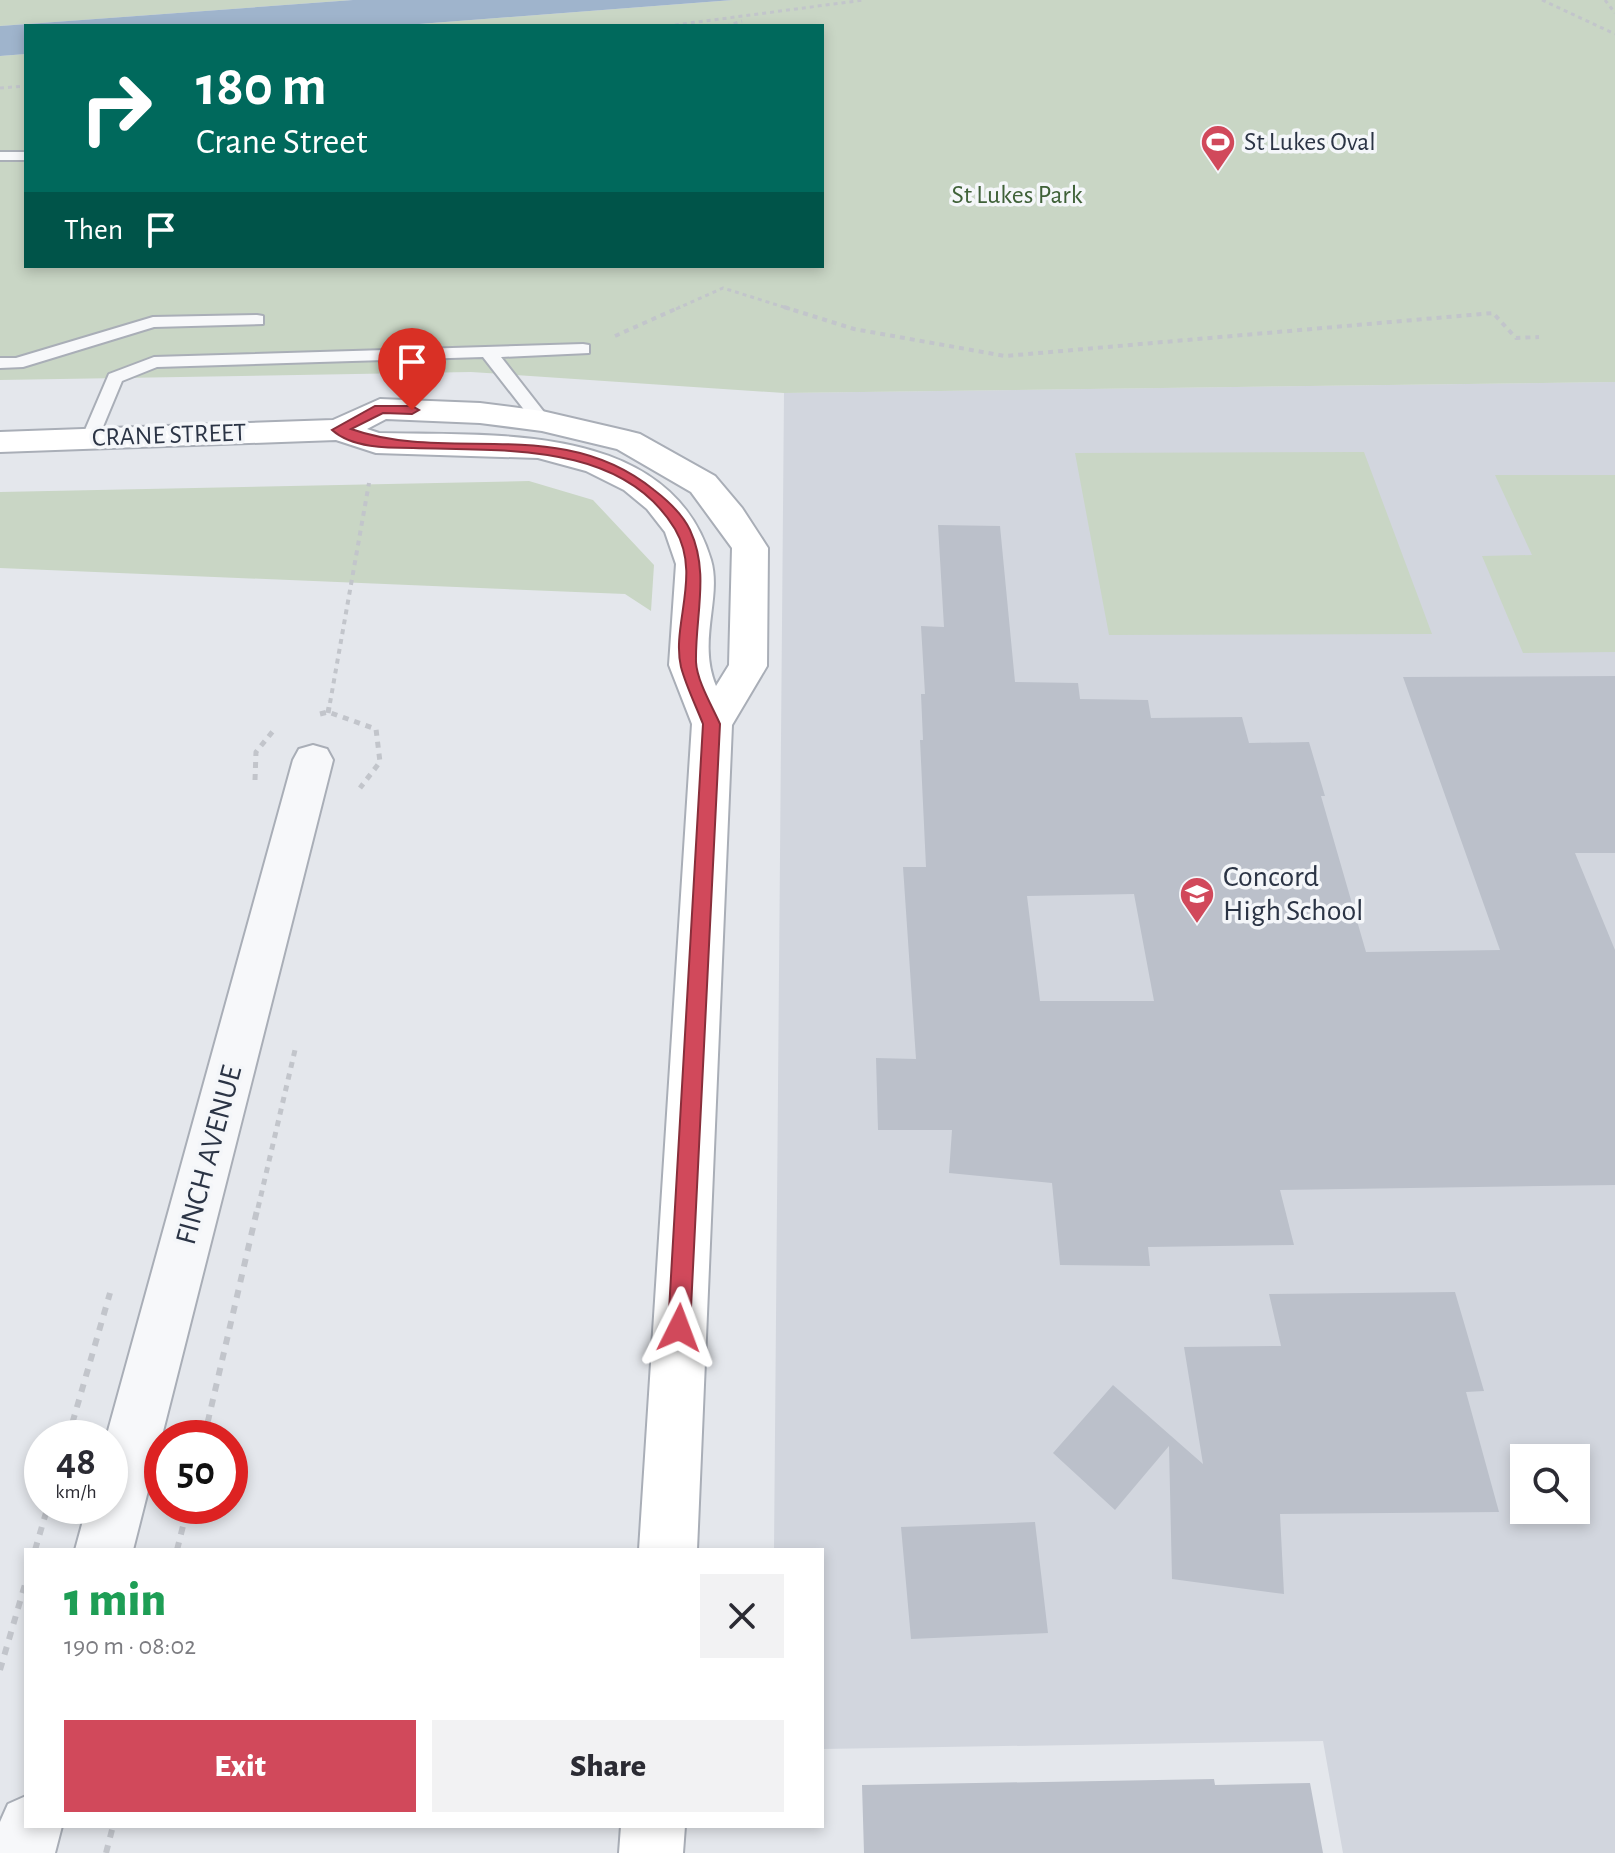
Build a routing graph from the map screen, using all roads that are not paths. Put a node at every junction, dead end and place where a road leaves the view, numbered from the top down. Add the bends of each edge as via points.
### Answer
1 (0, 156) edge
2 (24, 156) edge
3 (257, 320) dead end
4 (583, 349) road end
5 (489, 353) junction
6 (0, 363) edge
7 (542, 421) junction
8 (339, 430) junction
9 (91, 437) junction
10 (0, 442) edge
11 (712, 724) junction
12 (313, 760) road end
13 (105, 1548) edge
14 (668, 1548) edge
15 (29, 1828) edge
16 (653, 1828) edge
17 (23, 1853) edge
18 (651, 1853) edge

1 - 2 lane
3 - 6 lane via 153,322 17,363
4 - 5 lane
5 - 7 lane
5 - 9 lane via 154,362 115,378
7 - 8 main road, CRANE STREET via 380,409
7 - 11 main road, CRANE STREET via 628,441 668,462 703,484 750,548 748,666
8 - 9 main road, CRANE STREET
8 - 11 main road, CRANE STREET via 376,443 538,448 598,463 636,482 682,529 694,564 688,665
9 - 10 main road, CRANE STREET
11 - 14 main road, CRANE STREET
12 - 13 street, FINCH AVENUE
15 - 17 street
16 - 18 main road

